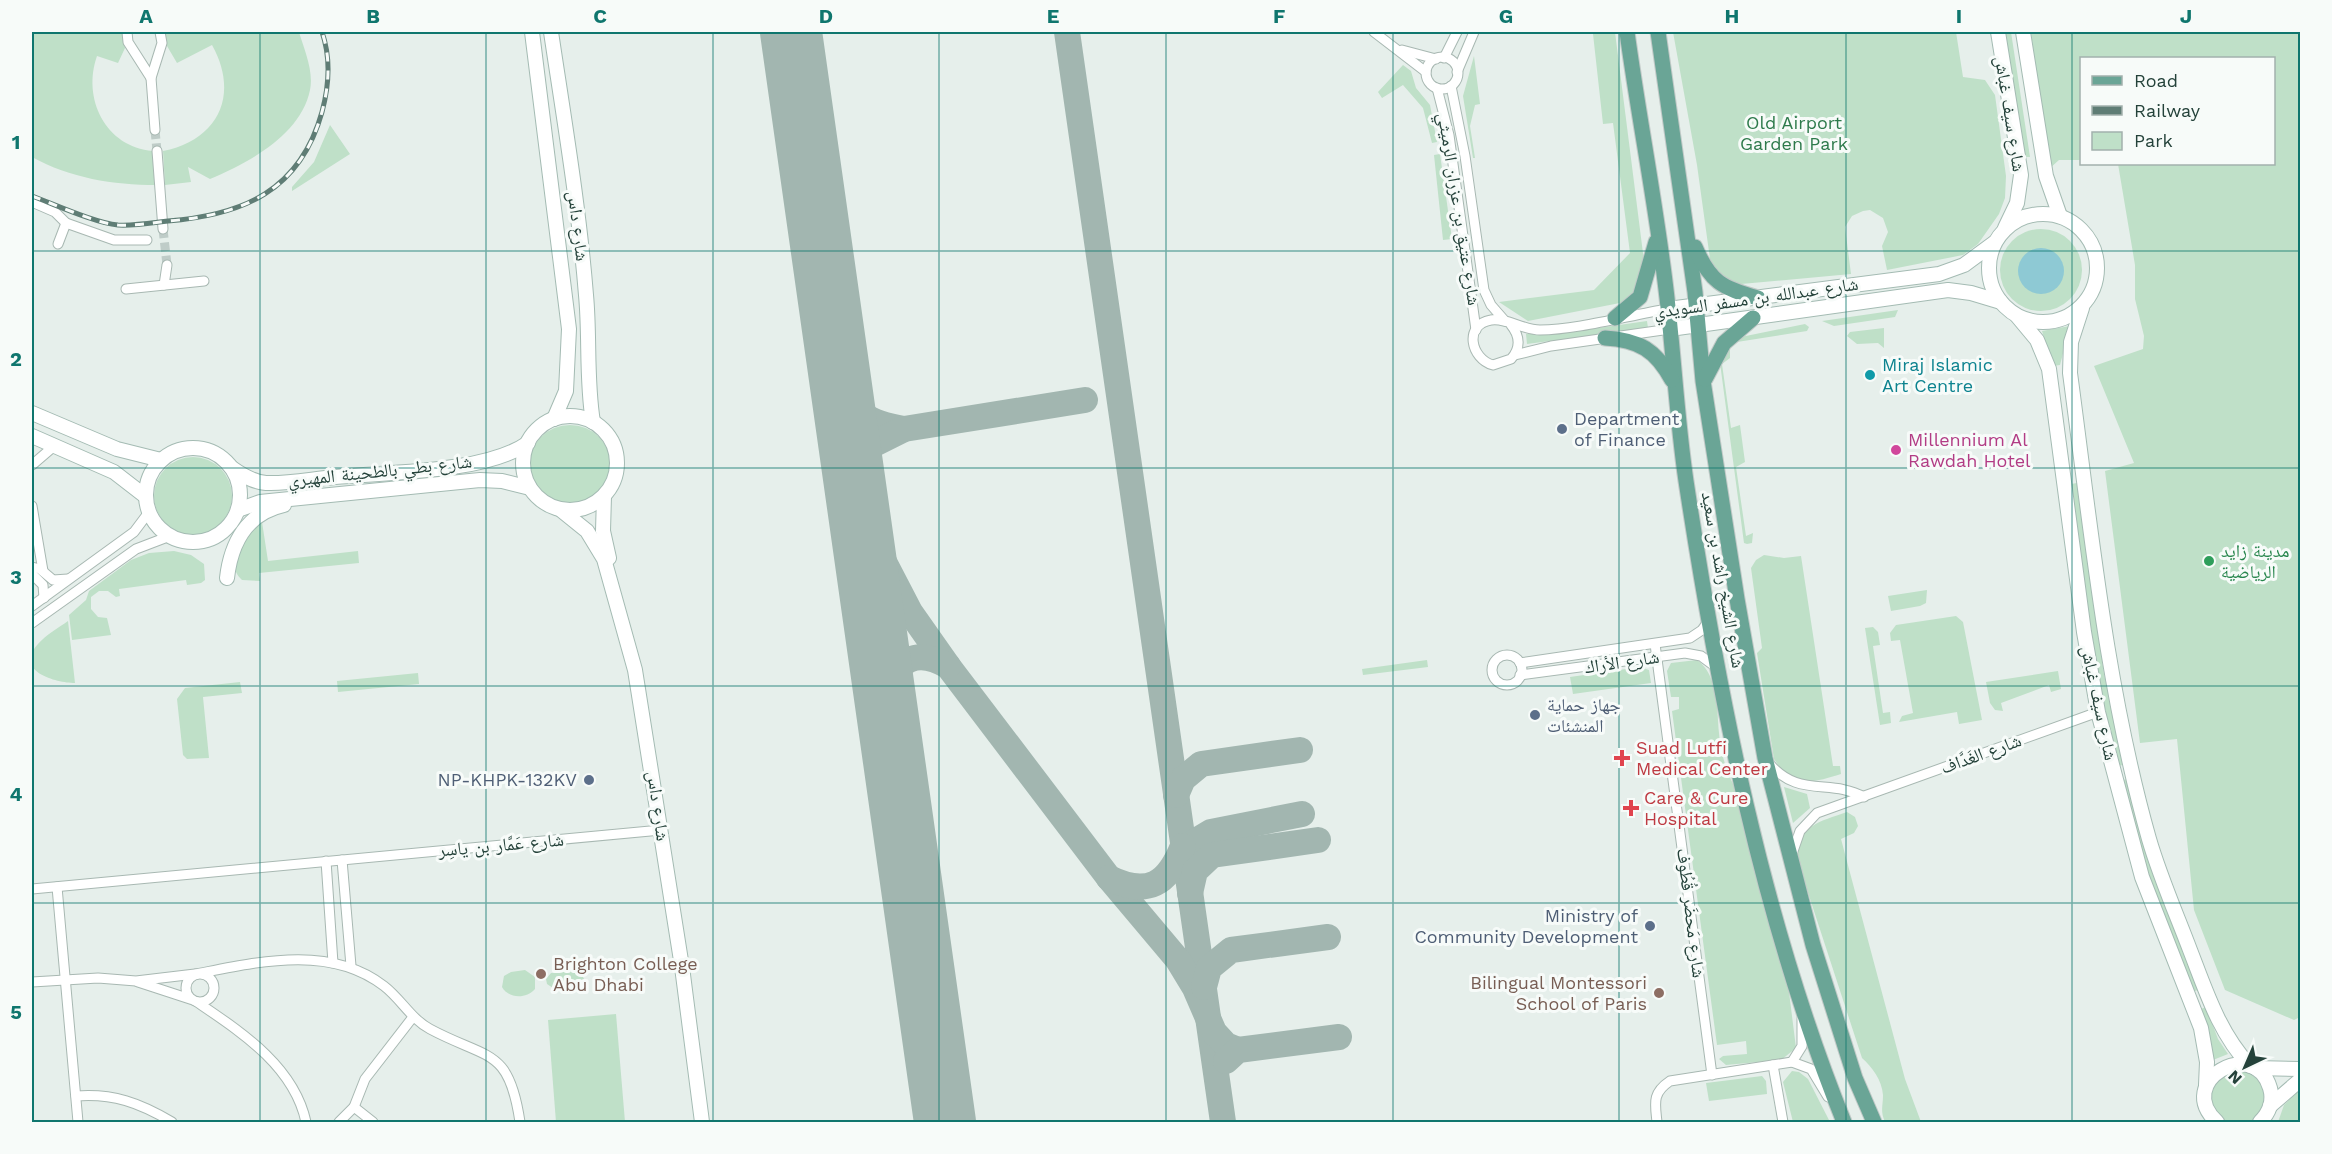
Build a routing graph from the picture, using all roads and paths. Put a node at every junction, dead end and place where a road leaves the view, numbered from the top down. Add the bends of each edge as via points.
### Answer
1 (127, 32) edge
2 (160, 32) edge
3 (532, 32) edge
4 (551, 32) edge
5 (1374, 32) edge
6 (1457, 32) edge
7 (1474, 32) edge
8 (1627, 32) edge
9 (1658, 32) edge
10 (1998, 32) edge
11 (2023, 32) edge
12 (1400, 50) junction
13 (1440, 58) junction
14 (1426, 72) junction
15 (1457, 72) junction
16 (151, 78) junction
17 (1451, 86) junction
18 (1437, 88) junction
19 (155, 130) tunnel mouth
20 (157, 151) tunnel mouth
21 (32, 202) edge
22 (2060, 216) junction
23 (66, 223) junction
24 (1687, 228) junction
25 (163, 229) tunnel mouth
26 (2005, 229) junction
27 (1657, 236) junction
28 (147, 240) dead end
29 (1994, 243) junction
30 (58, 244) dead end
31 (167, 265) tunnel mouth
32 (204, 280) dead end
33 (164, 285) junction
34 (126, 289) dead end
35 (1758, 298) junction
36 (2001, 302) junction
37 (1697, 305) junction
38 (2082, 308) junction
39 (1668, 309) junction
40 (2017, 316) junction
41 (1615, 318) junction
42 (1753, 318) junction
43 (1508, 323) junction
44 (1699, 327) junction
45 (1670, 329) junction
46 (1476, 330) junction
47 (1605, 338) junction
48 (1515, 355) junction
49 (1703, 381) junction
50 (1674, 384) junction
51 (32, 413) edge
52 (554, 419) junction
53 (593, 422) junction
54 (2078, 431) junction
55 (32, 436) edge
56 (2058, 436) junction
57 (528, 443) junction
58 (53, 447) junction
59 (161, 460) junction
60 (32, 465) edge
61 (232, 468) junction
62 (530, 488) junction
63 (145, 496) junction
64 (319, 496) junction
65 (604, 496) junction
66 (32, 506) edge
67 (238, 510) junction
68 (561, 510) junction
69 (149, 512) junction
70 (170, 536) junction
71 (32, 567) edge
72 (43, 571) junction
73 (32, 574) edge
74 (227, 578) dead end
75 (71, 579) junction
76 (44, 598) junction
77 (32, 606) edge
78 (1710, 618) junction
79 (32, 623) edge
80 (1655, 644) junction
81 (1563, 657) junction
82 (1657, 657) junction
83 (1520, 663) junction
84 (1564, 669) junction
85 (1718, 670) junction
86 (1520, 675) junction
87 (2098, 712) junction
88 (1766, 758) junction
89 (1864, 796) junction
90 (661, 830) junction
91 (1791, 859) junction
92 (342, 860) junction
93 (326, 861) junction
94 (57, 886) junction
95 (32, 889) edge
96 (347, 925) junction
97 (332, 926) junction
98 (333, 963) junction
99 (239, 965) junction
100 (351, 966) junction
101 (195, 974) junction
102 (65, 980) junction
103 (135, 981) junction
104 (32, 982) edge
105 (214, 990) junction
106 (1801, 1000) junction
107 (194, 1001) junction
108 (413, 1017) junction
109 (228, 1023) junction
110 (1792, 1062) junction
111 (1773, 1065) junction
112 (2252, 1067) junction
113 (2301, 1069) edge
114 (1712, 1076) junction
115 (2301, 1080) edge
116 (2206, 1085) junction
117 (76, 1096) junction
118 (354, 1107) junction
119 (2266, 1116) edge
120 (2211, 1120) edge
121 (78, 1122) edge
122 (172, 1122) edge
123 (306, 1122) edge
124 (339, 1122) edge
125 (373, 1122) edge
126 (520, 1122) edge
127 (702, 1122) edge
128 (711, 1122) edge
129 (1657, 1122) edge
130 (1783, 1122) edge
131 (1843, 1122) edge
132 (1874, 1122) edge

1 - 16 street via 128,42
2 - 16 street via 162,44
3 - 52 street, شارع داس via 569,329 566,391
4 - 53 street, شارع داس via 581,246
5 - 12 street
6 - 13 street
7 - 15 street
8 - 27 main road, شارع الشيخ راشد بن سعيد
9 - 24 main road, شارع الشيخ راشد بن سعيد
10 - 26 street, شارع سيف غباش via 2021,175 2017,203
11 - 22 street, شارع سيف غباش via 2046,176
12 - 13 street
12 - 14 street
13 - 14 street via 1429,64
13 - 15 street via 1451,61
14 - 18 street via 1429,82
15 - 17 street
16 - 19 street
17 - 18 street
17 - 43 street, شارع عتيق بن عزران الرميثي via 1484,290 1491,305
18 - 46 street, شارع عتيق بن عزران الرميثي via 1449,135
20 - 25 street
21 - 23 street via 55,212
22 - 26 street via 2030,216
22 - 38 street via 2084,232 2097,259 2095,288
23 - 28 street via 114,240
23 - 30 street
24 - 35 main road via 1709,275 1728,289
24 - 37 main road, شارع الشيخ راشد بن سعيد
26 - 29 street
27 - 39 main road, شارع الشيخ راشد بن سعيد
27 - 41 main road via 1640,297
29 - 35 street, شارع عبدالله بن مسفر السويدي via 1964,265 1939,274
29 - 36 street via 1989,278
31 - 33 street
32 - 33 street
33 - 34 street
35 - 37 street, شارع عبدالله بن مسفر السويدي
36 - 40 street
36 - 42 street, شارع عبدالله بن مسفر السويدي via 1948,290
37 - 39 street, شارع عبدالله بن مسفر السويدي
37 - 44 main road, شارع الشيخ راشد بن سعيد
38 - 40 street via 2056,322 2036,322
38 - 54 street, شارع سيف غباش via 2069,358
39 - 41 street, شارع عبدالله بن مسفر السويدي
39 - 45 main road, شارع الشيخ راشد بن سعيد
40 - 56 street, شارع سيف غباش via 2031,331 2046,359
41 - 43 street, شارع عبدالله بن مسفر السويدي via 1548,330
42 - 44 street, شارع عبدالله بن مسفر السويدي
42 - 49 main road via 1724,343
43 - 46 street via 1485,321
43 - 48 street via 1519,339
44 - 45 street, شارع عبدالله بن مسفر السويدي
44 - 49 main road, شارع الشيخ راشد بن سعيد
45 - 47 street, شارع عبدالله بن مسفر السويدي
45 - 50 main road, شارع الشيخ راشد بن سعيد
46 - 48 street via 1473,343 1479,359 1500,365
47 - 48 street, شارع عبدالله بن مسفر السويدي
47 - 50 main road via 1626,341 1655,354
49 - 88 main road, شارع الشيخ راشد بن سعيد
50 - 78 main road, شارع الشيخ راشد بن سعيد
51 - 59 street via 117,449
52 - 53 street via 578,417
52 - 57 street via 536,431
53 - 65 street via 606,432 616,453 616,476
54 - 56 street via 2066,426
54 - 112 street, شارع سيف غباش via 2109,659 2149,838 2220,1024
55 - 58 street
56 - 87 street, شارع سيف غباش
57 - 61 street, شارع بطي بالطحينة المهيري via 489,460 266,483
57 - 62 street via 524,466
58 - 60 street
58 - 63 street via 114,472
59 - 61 street via 182,448 198,448 221,457
59 - 63 street via 151,472
61 - 67 street via 240,489
62 - 64 street, شارع بطي بالطحينة المهيري via 480,480
62 - 68 street via 540,499
63 - 69 street
64 - 67 street, شارع بطي بالطحينة المهيري via 260,502
64 - 74 street via 276,507 249,523 232,549
65 - 68 street via 585,508
65 - 128 street, شارع داس via 605,543 648,699
66 - 72 street
67 - 70 street via 224,531 210,539 191,542
68 - 90 street, شارع داس via 587,531 608,570 641,700
69 - 70 street via 157,526
69 - 75 street via 134,532
70 - 79 street via 136,549
71 - 72 street
72 - 75 street via 56,581
73 - 76 street via 43,585
75 - 76 street
76 - 77 street
78 - 80 street, شارع الأراك via 1690,638
78 - 85 main road, شارع الشيخ راشد بن سعيد
80 - 81 street, شارع الأراك
80 - 82 street, شارع مَحضَر قُطُوف
81 - 83 street, شارع الأراك
81 - 84 street
82 - 84 street, شارع الأراك
82 - 85 street, شارع الأراك via 1696,654
82 - 114 street, شارع مَحضَر قُطُوف
83 - 86 street
83 - 86 street via 1512,656 1502,656 1492,669 1503,684 1512,683
84 - 86 street, شارع الأراك
85 - 106 main road, شارع الشيخ راشد بن سعيد via 1748,809
87 - 89 street, شارع الغَدَّاف
87 - 116 street, شارع سيف غباش via 2142,877 2201,1028 2207,1062
88 - 89 street via 1778,773 1798,785
88 - 91 main road, شارع الشيخ راشد بن سعيد
89 - 91 street, شارع الغَدَّاف via 1812,817 1800,831
90 - 92 street, شارع عَمَّار بن ياسِر
90 - 127 street, شارع داس
91 - 132 main road, شارع الشيخ راشد بن سعيد via 1813,945 1855,1078
92 - 93 street, شارع عَمَّار بن ياسِر
92 - 96 street
93 - 94 street, شارع عَمَّار بن ياسِر
93 - 97 street
94 - 95 street, شارع عَمَّار بن ياسِر
94 - 102 street
96 - 97 street via 340,930
96 - 100 street
97 - 98 street
98 - 99 street via 285,960
98 - 100 street
99 - 101 street
99 - 105 street via 220,978
100 - 108 street via 386,987
101 - 103 street
101 - 105 street via 209,977
101 - 107 street via 185,988
102 - 103 street
102 - 104 street
102 - 117 street
103 - 107 street
105 - 107 street via 209,999
105 - 109 street via 216,1007
106 - 110 street via 1803,1041
106 - 131 main road, شارع الشيخ راشد بن سعيد
107 - 109 street
108 - 118 street via 365,1079
108 - 126 street via 430,1029 489,1054 516,1091
109 - 123 street via 265,1053 285,1077
110 - 111 street
110 - 131 street via 1815,1074
111 - 114 street
111 - 130 street
112 - 113 street
112 - 116 street via 2235,1064 2221,1069
112 - 119 street, شارع سيف غباش via 2270,1089
114 - 129 street via 1670,1081 1659,1089 1654,1098
115 - 119 street
116 - 120 street, شارع سيف غباش via 2205,1100
117 - 121 street
117 - 122 street via 123,1099
118 - 124 street
118 - 125 street

